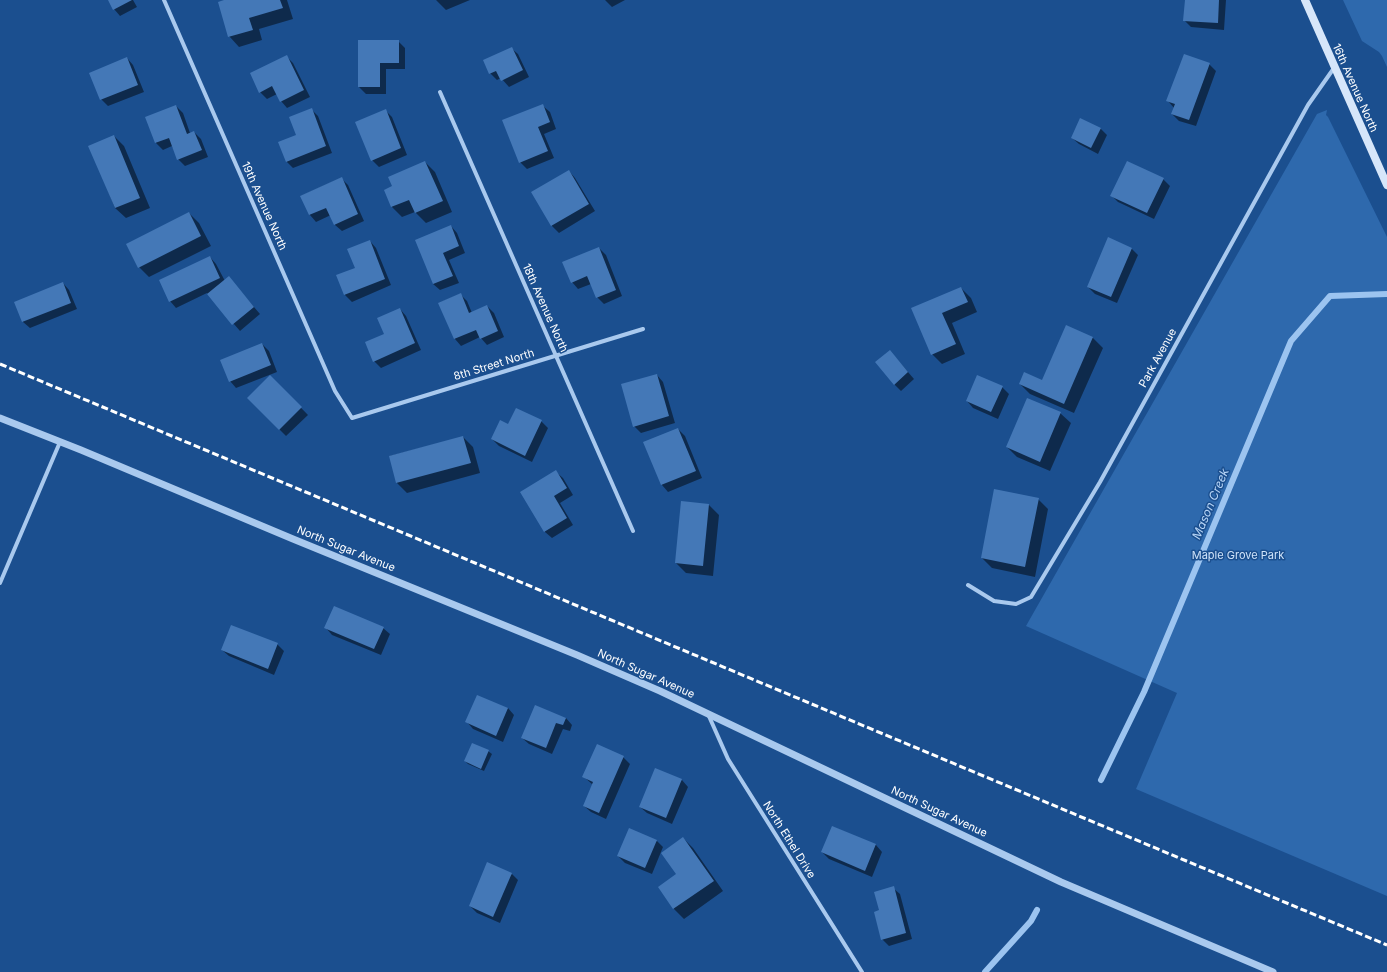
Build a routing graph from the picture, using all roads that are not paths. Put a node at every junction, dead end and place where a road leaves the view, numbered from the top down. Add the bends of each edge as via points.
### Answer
1 (164, 0) edge
2 (1305, 0) edge
3 (1334, 68) junction
4 (440, 92) dead end
5 (1387, 185) edge
6 (643, 329) dead end
7 (556, 355) junction
8 (0, 418) edge
9 (352, 418) joint
10 (60, 442) junction
11 (633, 531) dead end
12 (0, 583) edge
13 (968, 585) dead end
14 (708, 714) junction
15 (862, 972) edge
16 (1273, 972) edge

1 - 9 street, 19th Avenue North via 335,391
2 - 3 main road, 16th Avenue North
3 - 5 main road, 16th Avenue North
3 - 13 street, Park Avenue via 1308,105 1104,475 1031,597 1016,604 994,600
4 - 7 street, 18th Avenue North
6 - 7 street, 8th Street North
7 - 9 street, 8th Street North
7 - 11 street, 18th Avenue North
8 - 10 street, North Sugar Avenue
10 - 12 street
10 - 14 street, North Sugar Avenue via 577,655
14 - 15 street, North Ethel Drive via 728,759
14 - 16 street, North Sugar Avenue via 1061,882

